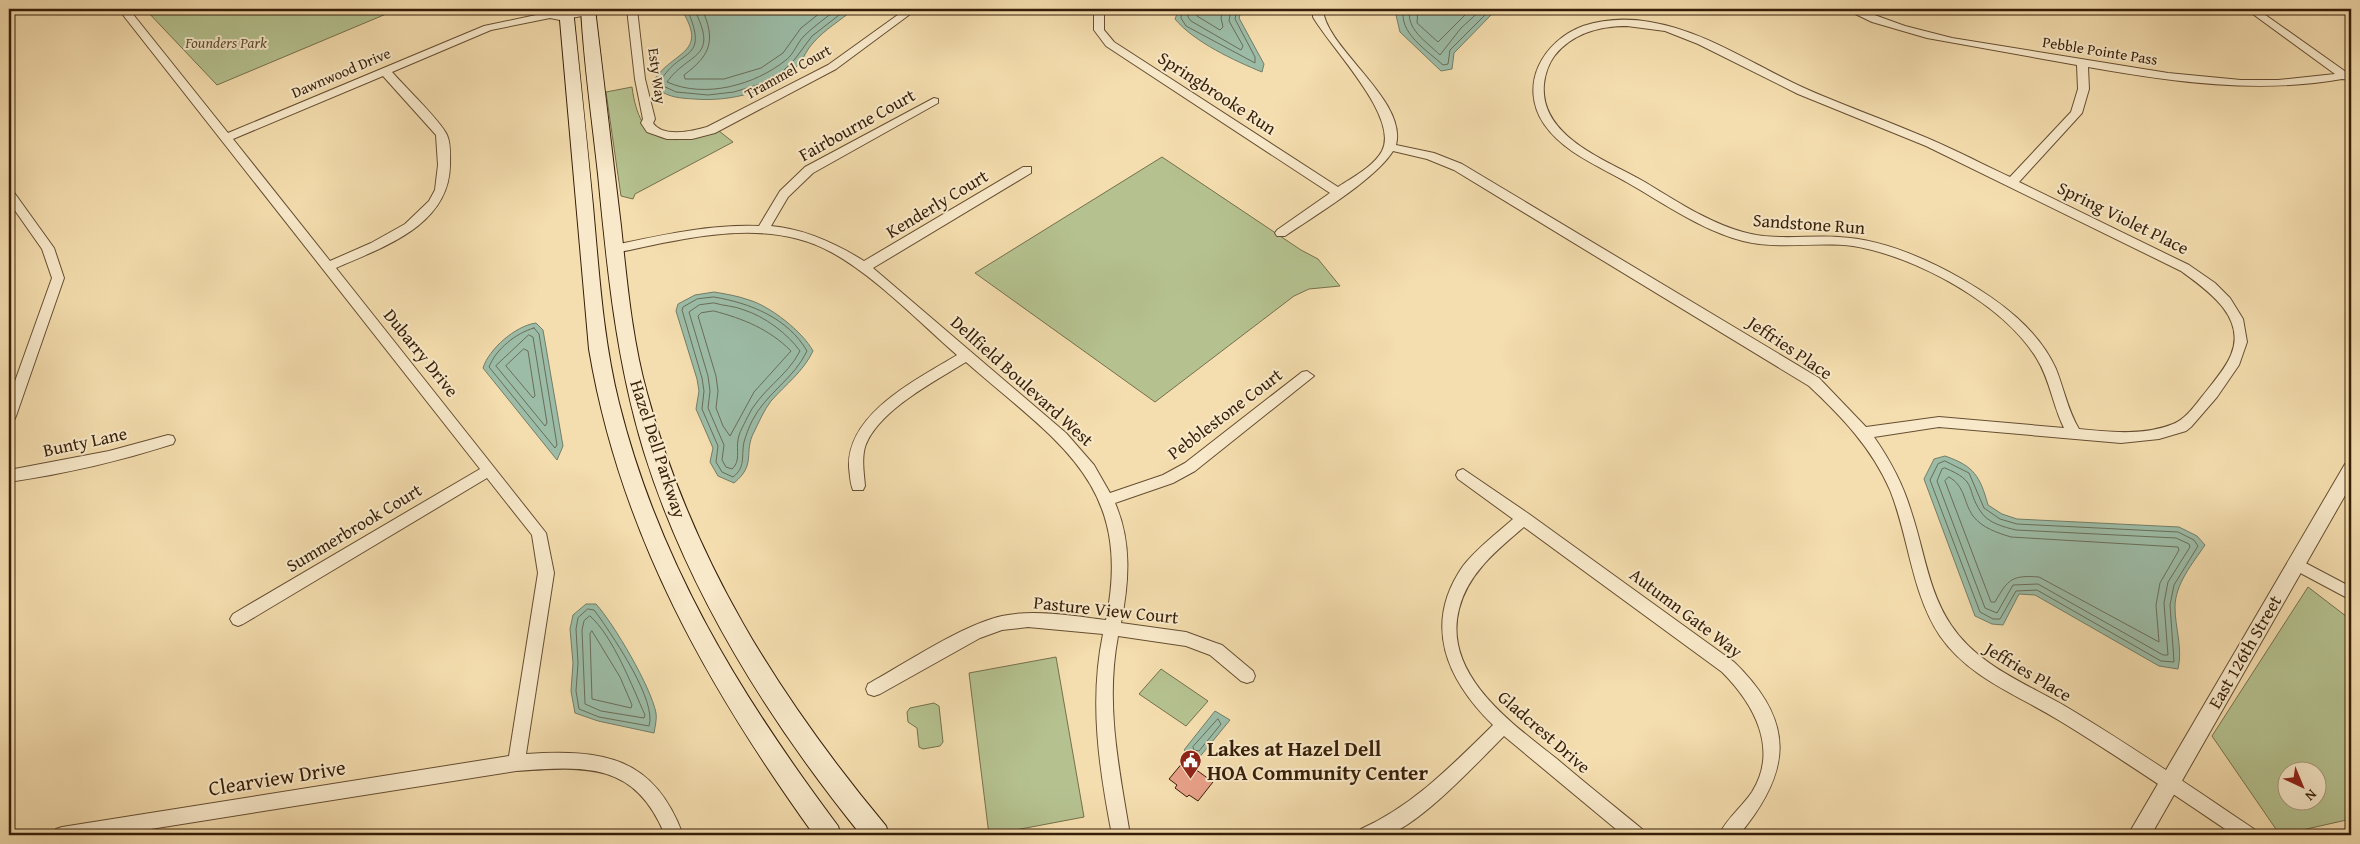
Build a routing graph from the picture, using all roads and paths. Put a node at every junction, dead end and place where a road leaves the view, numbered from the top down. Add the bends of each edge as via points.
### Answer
1 (632, 9) edge
2 (912, 9) edge
3 (1099, 9) edge
4 (1318, 9) edge
5 (1850, 9) edge
6 (2251, 9) edge
7 (594, 10) edge
8 (564, 14) edge
9 (128, 15) dead end
10 (1564, 42) joint
11 (2082, 63) junction
12 (384, 70) junction
13 (2349, 77) edge
14 (934, 101) dead end
15 (668, 135) joint
16 (225, 138) junction
17 (1390, 147) junction
18 (1027, 170) dead end
19 (2011, 183) junction
20 (1339, 193) junction
21 (9, 194) edge
22 (763, 229) junction
23 (1281, 233) dead end
24 (614, 249) junction
25 (864, 267) junction
26 (328, 268) junction
27 (966, 356) junction
28 (1307, 376) dead end
29 (9, 416) edge
30 (1864, 433) junction
31 (2074, 433) junction
32 (168, 440) dead end
33 (2351, 469) edge
34 (489, 470) junction
35 (1463, 475) dead end
36 (9, 476) edge
37 (858, 486) dead end
38 (1107, 500) junction
39 (1524, 518) junction
40 (2296, 564) junction
41 (2351, 594) edge
42 (238, 619) dead end
43 (1112, 628) junction
44 (1247, 676) dead end
45 (874, 689) dead end
46 (1503, 726) junction
47 (508, 764) junction
48 (2170, 783) junction
49 (62, 835) edge
50 (674, 835) edge
51 (829, 835) edge
52 (877, 835) edge
53 (1121, 835) edge
54 (1367, 835) edge
55 (1636, 835) edge
56 (1728, 835) edge
57 (2139, 835) edge
58 (2248, 835) edge

1 - 15 street, Esty Way via 640,86 649,119 647,124 651,129
2 - 15 street, Trammel Court via 832,67 799,86 710,130 692,136
3 - 20 street, Springbrooke Run via 1099,30 1110,44
4 - 17 street via 1318,17 1326,31 1386,114 1392,133
5 - 11 street, Pebble Pointe Pass via 1891,26 1937,39
6 - 13 street
7 - 8 street, Dawnwood Drive
7 - 24 main road, Hazel Dell Parkway
8 - 12 street, Dawnwood Drive via 544,24 468,36
8 - 51 main road, Hazel Dell Parkway via 594,322 609,403 625,460 655,543 697,633 770,755
9 - 16 street, Dubarry Drive
10 - 19 street, Spring Violet Place via 1576,33 1610,24 1650,25 1677,32 1810,95 1906,132
10 - 31 street, Sandstone Run via 1540,70 1536,94 1546,120 1567,141 1724,230 1759,240 1868,244 1906,258 1967,289 2006,315 2029,336 2043,356
11 - 13 street, Pebble Pointe Pass via 2233,84 2299,83
11 - 19 street via 2085,86 2076,113
12 - 16 street, Dawnwood Drive
12 - 26 street via 444,140 442,188 435,202 416,222
14 - 22 street, Fairbourne Court via 809,170 784,194
16 - 26 street, Dubarry Drive
17 - 20 street via 1374,168
17 - 30 street, Jeffries Place via 1430,156 1458,167 1567,232 1806,377 1848,414
18 - 25 street, Kenderly Court
19 - 31 street, Spring Violet Place via 2185,268 2224,299 2240,328 2238,356 2195,417 2183,426 2149,437
20 - 23 street
21 - 29 street via 48,248 58,278
22 - 24 street, Dellfield Boulevard West via 709,230
22 - 25 street, Dellfield Boulevard West via 798,234 824,243
24 - 52 main road, Hazel Dell Parkway via 637,392 663,476 686,533 721,606 764,682
25 - 27 street, Dellfield Boulevard West
26 - 34 street, Dubarry Drive
27 - 37 street via 876,418 864,434 858,450
27 - 38 street, Dellfield Boulevard West via 1070,445 1090,470
28 - 38 street, Pebblestone Court via 1190,467 1168,479
30 - 31 street, Spring Violet Place via 1939,422
30 - 48 street, Jeffries Place via 1893,478 1935,613 1961,650 1983,670 2062,714
32 - 36 street, Bunty Lane via 92,461
33 - 40 street, East 126th Street
34 - 42 street, Summerbrook Court
34 - 47 street, Dubarry Drive via 539,533 546,574
35 - 39 street, Autumn Gate Way
38 - 43 street, Dellfield Boulevard West via 1114,518 1120,566
39 - 46 street, Gladcrest Drive via 1470,569 1451,610 1450,638 1458,668 1479,702
39 - 56 street, Autumn Gate Way via 1728,667 1755,698 1771,736 1771,766 1763,788
40 - 41 street
40 - 48 street, East 126th Street
43 - 44 street, Pasture View Court via 1200,642 1222,654
43 - 45 street, Pasture View Court via 1045,620 1002,624 953,644
43 - 53 street, Dellfield Boulevard West via 1106,658 1103,724
46 - 54 street via 1426,799
46 - 55 street, Gladcrest Drive
47 - 49 street, Clearview Drive
47 - 50 street, Clearview Drive via 563,759 606,764 625,772 651,793 670,821
48 - 57 street, East 126th Street
48 - 58 street, Jeffries Place

